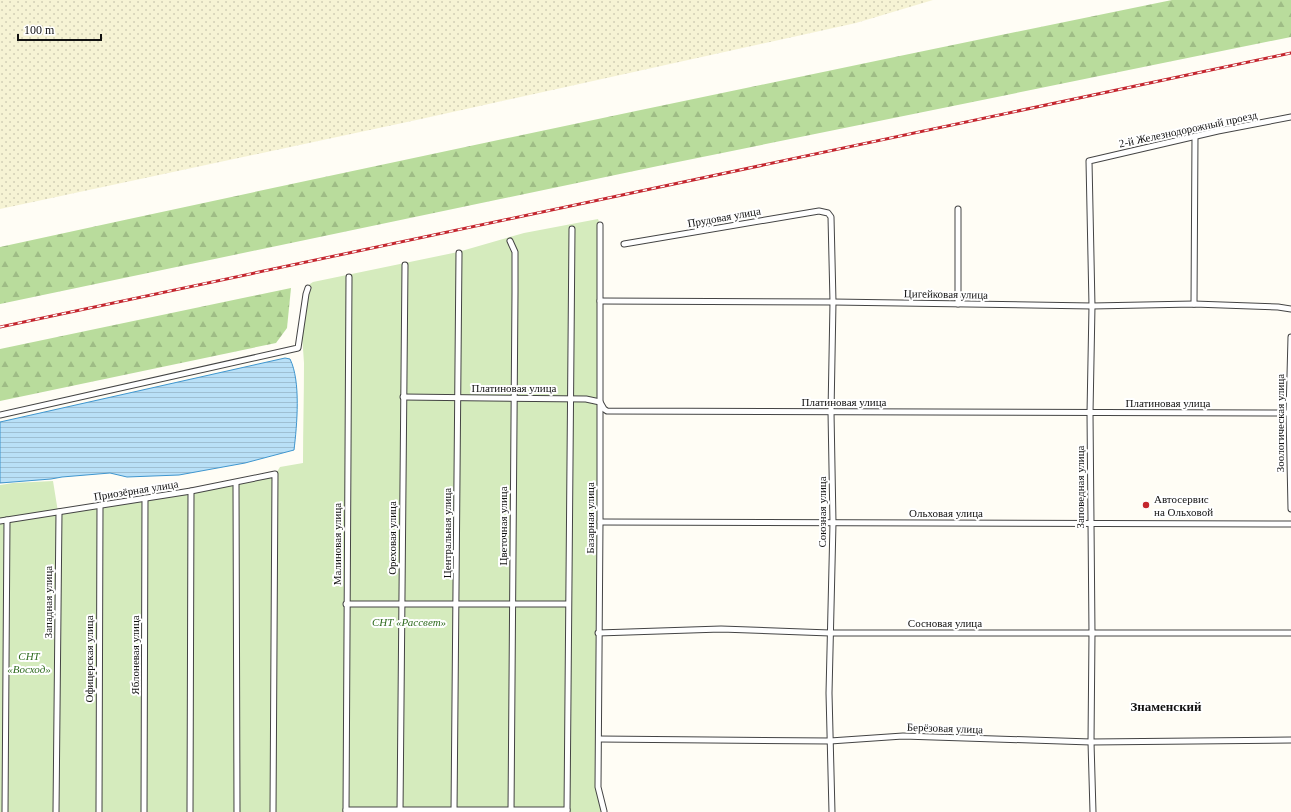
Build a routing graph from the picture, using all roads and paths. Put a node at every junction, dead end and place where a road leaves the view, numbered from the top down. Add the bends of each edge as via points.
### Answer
1 (1291, 117) edge
2 (1195, 136) junction
3 (1089, 161) joint
4 (958, 209) dead end
5 (828, 213) joint
6 (600, 225) dead end
7 (572, 229) dead end
8 (510, 241) dead end
9 (624, 244) dead end
10 (459, 253) dead end
11 (404, 265) dead end
12 (349, 277) dead end
13 (308, 288) dead end
14 (600, 301) junction
15 (833, 302) junction
16 (958, 304) junction
17 (1194, 304) junction
18 (1092, 306) junction
19 (1291, 309) edge
20 (1291, 337) edge
21 (403, 397) junction
22 (458, 398) junction
23 (514, 398) junction
24 (570, 399) junction
25 (600, 402) junction
26 (831, 412) junction
27 (1090, 413) junction
28 (1290, 413) edge
29 (0, 415) edge
30 (236, 482) junction
31 (191, 491) junction
32 (145, 498) junction
33 (100, 505) junction
34 (1291, 509) edge
35 (58, 512) junction
36 (7, 520) junction
37 (0, 521) edge
38 (600, 522) junction
39 (833, 523) junction
40 (1090, 524) junction
41 (1291, 524) edge
42 (346, 604) junction
43 (402, 604) junction
44 (513, 604) junction
45 (568, 604) junction
46 (456, 605) junction
47 (830, 633) junction
48 (1092, 633) junction
49 (1291, 633) edge
50 (598, 634) junction
51 (599, 739) junction
52 (1291, 740) edge
53 (830, 741) junction
54 (1090, 742) junction
55 (346, 811) edge
56 (400, 811) edge
57 (454, 811) edge
58 (511, 811) edge
59 (567, 811) edge
60 (604, 811) edge
61 (5, 812) edge
62 (56, 812) edge
63 (99, 812) edge
64 (144, 812) edge
65 (190, 812) edge
66 (237, 812) edge
67 (273, 812) edge
68 (832, 812) edge
69 (1093, 812) edge

1 - 2 street, 2-й Железнодорожный проезд
2 - 3 street, 2-й Железнодорожный проезд
2 - 17 street
3 - 18 street, Заповедная улица
4 - 16 street
5 - 9 street, Прудовая улица via 819,211
5 - 15 street, Союзная улица via 831,217
6 - 14 street, Базарная улица
7 - 24 street
8 - 23 street, Цветочная улица via 515,252
10 - 22 street, Центральная улица
11 - 21 street, Ореховая улица
12 - 42 street, Малиновая улица
13 - 29 street via 298,348
14 - 15 street, Цигейковая улица
14 - 25 street, Базарная улица
15 - 16 street, Цигейковая улица
15 - 26 street, Союзная улица
16 - 18 street, Цигейковая улица
17 - 18 street, Цигейковая улица
17 - 19 street, Цигейковая улица
18 - 27 street, Заповедная улица
20 - 28 street, Зоологическая улица
21 - 22 street, Платиновая улица
21 - 43 street, Ореховая улица
22 - 23 street, Платиновая улица
22 - 46 street, Центральная улица
23 - 24 street, Платиновая улица
23 - 44 street, Цветочная улица
24 - 25 street, Платиновая улица
24 - 45 street
25 - 26 street, Платиновая улица via 607,411
25 - 38 street, Базарная улица
26 - 27 street, Платиновая улица
26 - 39 street, Союзная улица
27 - 28 street, Платиновая улица
27 - 40 street, Заповедная улица
28 - 34 street, Зоологическая улица
30 - 31 street, Приозёрная улица
30 - 66 street
30 - 67 street, Приозёрная улица via 275,474
31 - 32 street, Приозёрная улица
31 - 65 street
32 - 33 street, Приозёрная улица
32 - 64 street, Яблоневая улица
33 - 35 street, Приозёрная улица
33 - 63 street, Офицерская улица
35 - 36 street, Приозёрная улица
35 - 62 street, Западная улица
36 - 37 street, Приозёрная улица
36 - 61 street
38 - 39 street, Ольховая улица
38 - 50 street, Базарная улица
39 - 40 street, Ольховая улица
39 - 47 street, Союзная улица
40 - 41 street, Ольховая улица
40 - 48 street, Заповедная улица
42 - 43 street
42 - 55 street, Малиновая улица
43 - 46 street
43 - 56 street, Ореховая улица
44 - 45 street
44 - 46 street
44 - 58 street, Цветочная улица
45 - 59 street
46 - 57 street, Центральная улица
47 - 48 street, Сосновая улица
47 - 50 street, Сосновая улица via 721,629
47 - 53 street, Союзная улица
48 - 49 street, Сосновая улица
48 - 54 street, Заповедная улица
50 - 51 street, Базарная улица
51 - 53 street, Берёзовая улица
51 - 60 street, Базарная улица via 598,786
52 - 54 street, Берёзовая улица
53 - 54 street, Берёзовая улица via 903,736
53 - 68 street, Союзная улица
54 - 69 street, Заповедная улица
55 - 56 street
56 - 57 street
57 - 58 street
58 - 59 street

